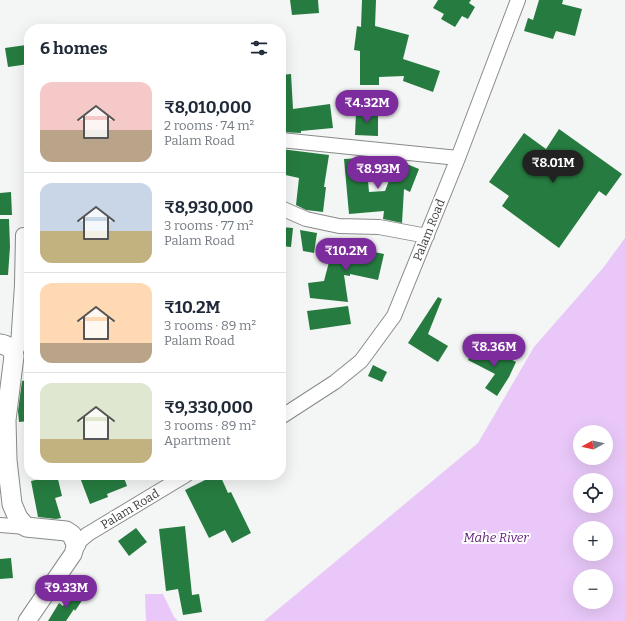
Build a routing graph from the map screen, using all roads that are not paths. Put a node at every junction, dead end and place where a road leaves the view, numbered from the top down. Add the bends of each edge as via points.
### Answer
1 (518, 0) edge
2 (286, 141) edge
3 (458, 158) junction
4 (286, 210) edge
5 (22, 235) dead end
6 (428, 236) junction
7 (0, 344) edge
8 (14, 356) junction
9 (286, 414) edge
10 (178, 480) edge
11 (0, 525) edge
12 (26, 527) junction
13 (76, 544) junction
14 (28, 621) edge

1 - 3 street, Palam Road
2 - 3 street
3 - 6 street, Palam Road
4 - 6 street via 306,219 339,226 379,227
5 - 8 street via 18,346
6 - 9 street, Palam Road via 394,316 361,361 335,382
7 - 8 main road via 5,344 12,350
8 - 12 main road via 6,420 7,460 12,504 18,518
10 - 13 street, Palam Road via 88,534
11 - 12 street
12 - 13 main road via 66,531 72,535
13 - 14 street via 73,554

